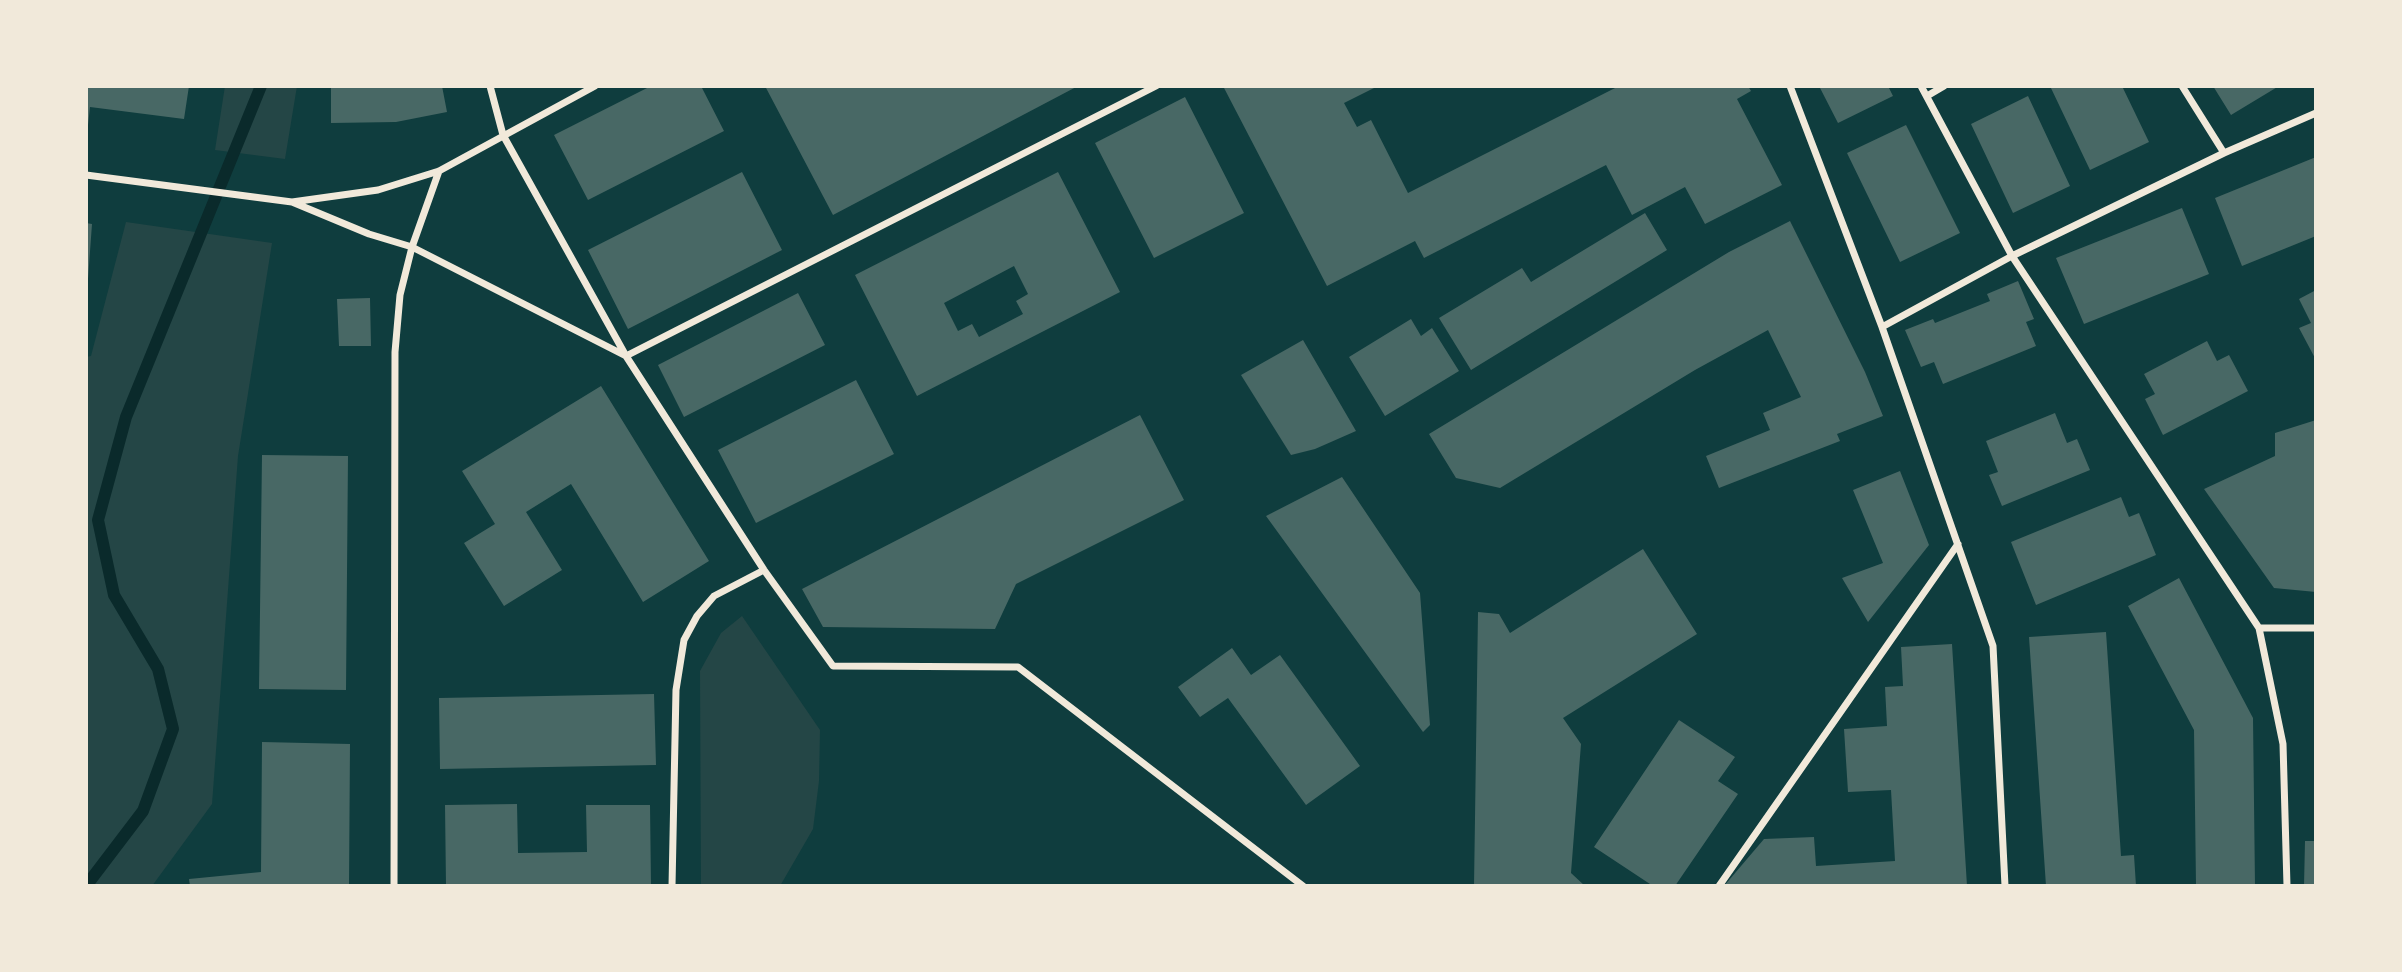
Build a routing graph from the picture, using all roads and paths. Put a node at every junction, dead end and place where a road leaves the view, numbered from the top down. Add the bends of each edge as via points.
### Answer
1 (490, 86) edge
2 (595, 86) edge
3 (1156, 86) edge
4 (1790, 86) edge
5 (1922, 86) edge
6 (1944, 86) edge
7 (2182, 86) edge
8 (1927, 96) junction
9 (2316, 113) edge
10 (503, 135) junction
11 (2224, 153) junction
12 (439, 171) junction
13 (86, 175) edge
14 (292, 202) junction
15 (412, 247) junction
16 (2012, 256) junction
17 (1882, 327) junction
18 (626, 356) junction
19 (1958, 544) junction
20 (764, 570) junction
21 (2259, 628) junction
22 (2316, 628) edge
23 (394, 886) edge
24 (672, 886) edge
25 (1303, 886) edge
26 (1719, 886) edge
27 (2006, 886) edge
28 (2287, 886) edge

1 - 10 street
2 - 10 street
3 - 18 street
4 - 17 street
5 - 8 street
6 - 8 street
7 - 11 street
8 - 16 street
9 - 11 street
10 - 12 street
10 - 18 street
11 - 16 street
12 - 14 street via 378,190
12 - 15 street
13 - 14 street
14 - 15 street
15 - 18 street
15 - 23 street via 400,295 395,352
16 - 17 street
16 - 21 street
17 - 19 street
18 - 20 street
19 - 26 street
19 - 27 street via 1993,646
20 - 24 street via 714,597 684,640 676,690
20 - 25 street via 833,666 1018,667
21 - 22 street
21 - 28 street via 2283,744

